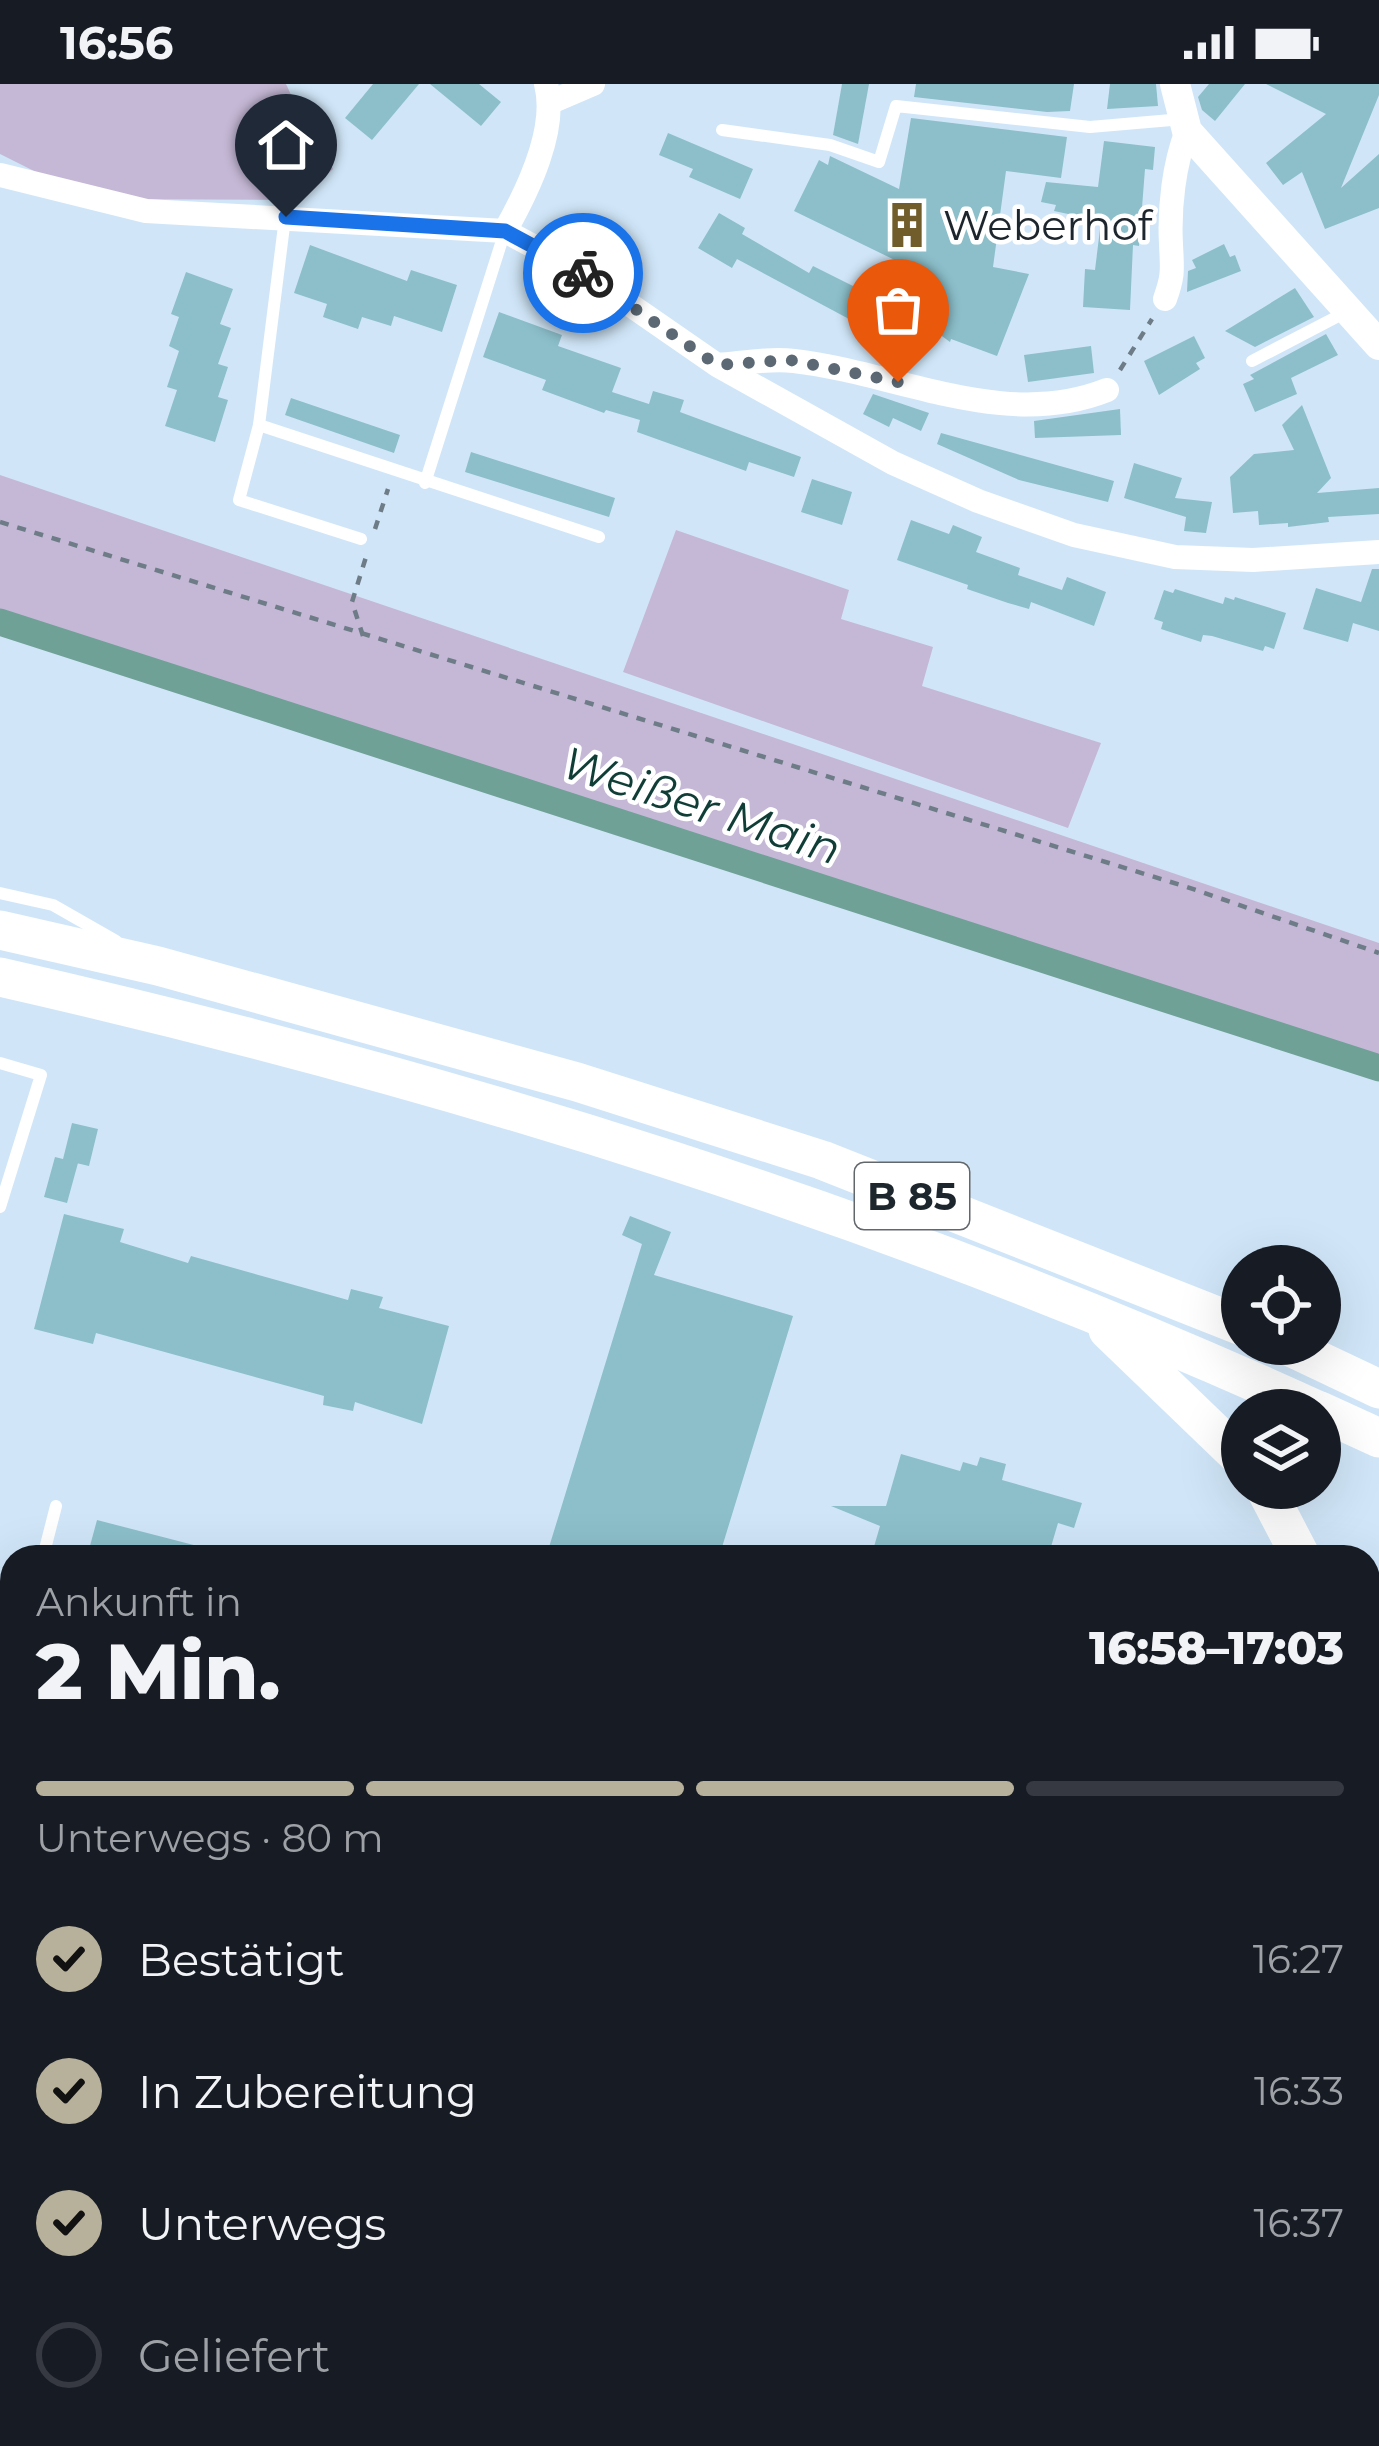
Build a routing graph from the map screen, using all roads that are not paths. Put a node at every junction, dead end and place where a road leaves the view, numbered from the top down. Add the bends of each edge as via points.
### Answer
1 (593, 84) edge
2 (1175, 84) edge
3 (548, 93) edge
4 (1185, 125) junction
5 (722, 130) dead end
6 (0, 176) edge
7 (286, 217) junction
8 (505, 231) junction
9 (1165, 299) road end
10 (1349, 311) junction
11 (1379, 345) edge
12 (1252, 361) dead end
13 (717, 365) junction
14 (1107, 390) road end
15 (259, 425) junction
16 (425, 483) junction
17 (599, 537) dead end
18 (361, 539) dead end
19 (1379, 552) edge
20 (0, 893) edge
21 (0, 930) edge
22 (158, 966) junction
23 (0, 977) edge
24 (0, 1063) edge
25 (0, 1207) edge
26 (1082, 1306) junction
27 (1221, 1317) edge
28 (1328, 1365) edge
29 (1269, 1389) edge
30 (1379, 1389) edge
31 (1341, 1421) edge
32 (1379, 1438) edge
33 (1221, 1439) edge
34 (56, 1506) dead end
35 (1275, 1509) edge
36 (46, 1545) edge
37 (1295, 1545) edge

1 - 3 street
2 - 4 street
3 - 8 street via 532,181
4 - 5 lane via 1090,127 896,106 879,162 830,145
4 - 9 street via 1170,241 1175,273
4 - 10 street
6 - 7 street via 146,211
7 - 8 street
7 - 15 lane
8 - 13 street via 587,275
8 - 16 lane
10 - 11 street
10 - 12 lane
13 - 14 street via 790,360 997,405 1082,400
13 - 19 street via 893,463 1073,535 1175,557
15 - 16 lane
15 - 18 lane via 239,500
16 - 17 lane
20 - 22 lane via 53,904
21 - 22 highway, B 85
22 - 27 highway, B 85 via 577,1082 822,1160
23 - 26 highway, B 85 via 222,1027 576,1127
24 - 25 lane via 41,1075
26 - 29 highway
26 - 33 highway
28 - 30 highway
31 - 32 highway
34 - 36 lane
35 - 37 highway

